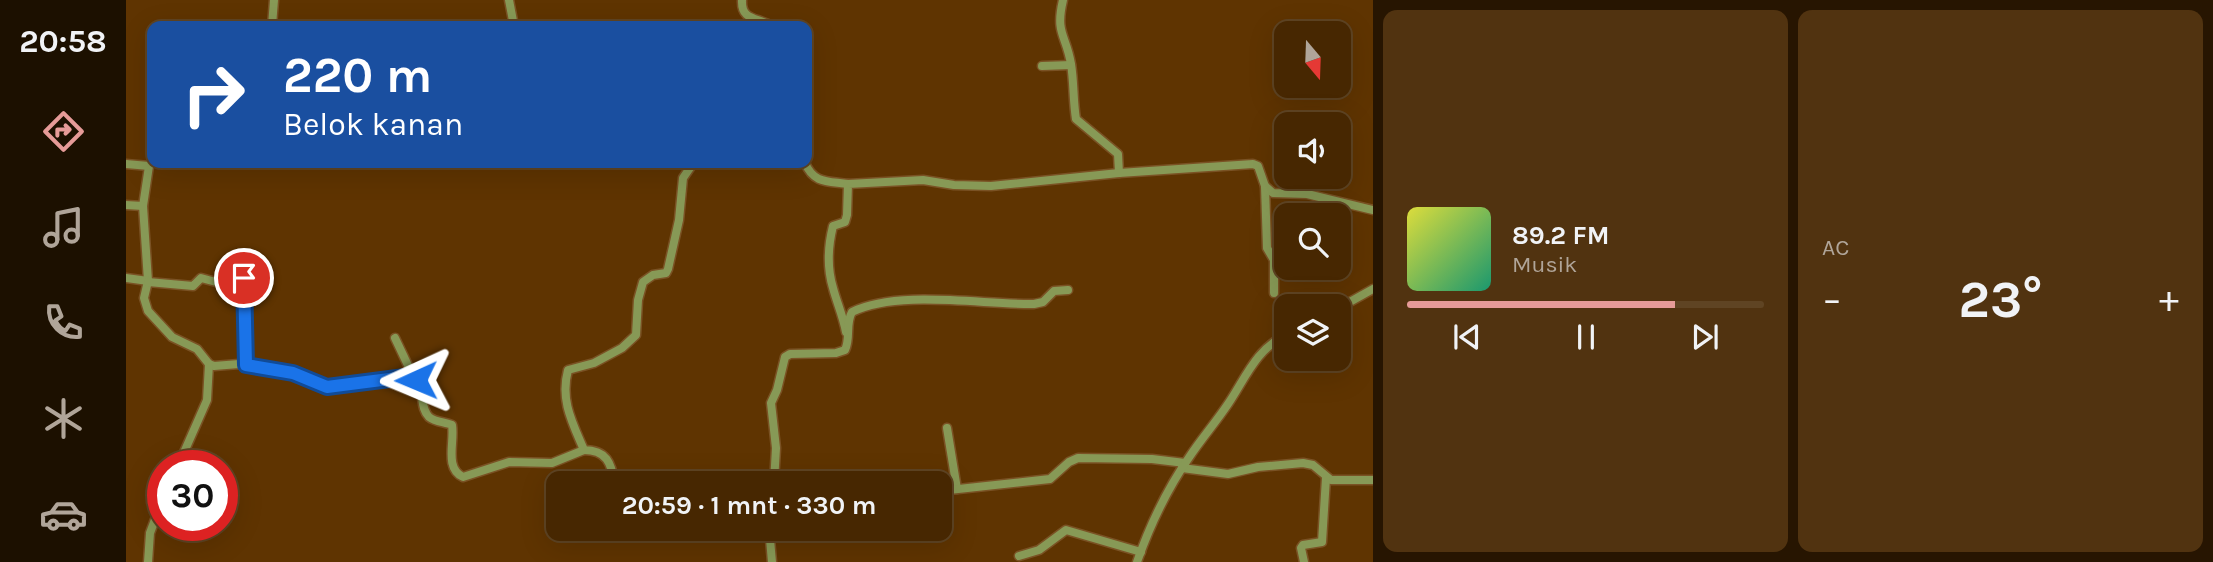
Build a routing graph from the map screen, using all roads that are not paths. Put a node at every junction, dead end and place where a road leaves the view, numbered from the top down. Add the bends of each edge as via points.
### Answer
1 (274, 0) edge
2 (509, 0) edge
3 (742, 0) edge
4 (1063, 0) edge
5 (272, 21) edge
6 (513, 21) edge
7 (758, 21) edge
8 (1071, 65) junction
9 (1042, 66) dead end
10 (126, 164) edge
11 (147, 164) edge
12 (149, 168) edge
13 (689, 168) edge
14 (808, 168) edge
15 (1119, 173) junction
16 (848, 184) junction
17 (1265, 186) junction
18 (126, 205) edge
19 (143, 205) junction
20 (1373, 210) edge
21 (126, 278) edge
22 (148, 281) junction
23 (1373, 289) edge
24 (1068, 290) dead end
25 (1274, 293) dead end
26 (1351, 301) edge
27 (846, 332) junction
28 (395, 338) dead end
29 (1274, 342) edge
30 (209, 364) junction
31 (246, 365) junction
32 (414, 378) junction
33 (947, 428) dead end
34 (185, 450) edge
35 (584, 450) junction
36 (1184, 466) junction
37 (611, 471) edge
38 (775, 471) edge
39 (1326, 478) junction
40 (1373, 480) edge
41 (957, 489) junction
42 (952, 490) edge
43 (149, 541) edge
44 (770, 541) edge
45 (1141, 552) junction
46 (1019, 556) dead end
47 (148, 562) edge
48 (772, 562) edge
49 (1137, 562) edge
50 (1304, 562) edge

1 - 5 street
2 - 6 street
3 - 7 street via 747,17
4 - 8 street via 1059,27
8 - 9 street
8 - 15 street via 1076,121 1118,154
10 - 11 street
12 - 19 street
13 - 35 street via 683,178 668,269 643,282 636,335 594,363 568,370 565,400
14 - 16 street via 817,179
15 - 16 street via 991,186 923,180
15 - 17 street via 1255,165
16 - 27 street via 847,215 845,222 833,226 829,257
17 - 20 street via 1273,193 1307,194
17 - 25 street
18 - 19 street
19 - 22 street
21 - 22 street
22 - 30 street via 148,311 172,337 197,349
22 - 31 street via 193,286 201,278 216,282 244,278
23 - 26 street
24 - 27 street via 1054,291 1034,304 954,300 869,306 851,313
27 - 38 street via 843,351 785,357 771,403
28 - 32 street
29 - 36 street via 1259,356
30 - 31 street
30 - 34 street via 207,400
31 - 32 street via 293,373 327,387
32 - 35 street via 428,415 452,425 452,460 460,477 509,462 552,463
33 - 41 street
35 - 37 street via 601,452
36 - 39 street via 1228,474 1303,463 1313,465
36 - 41 street via 1084,458 1070,461 1050,479
36 - 45 street via 1159,508
39 - 40 street
39 - 50 street via 1322,541 1303,545
41 - 42 street
43 - 47 street
44 - 48 street
45 - 46 street via 1065,530 1042,549
45 - 49 street

